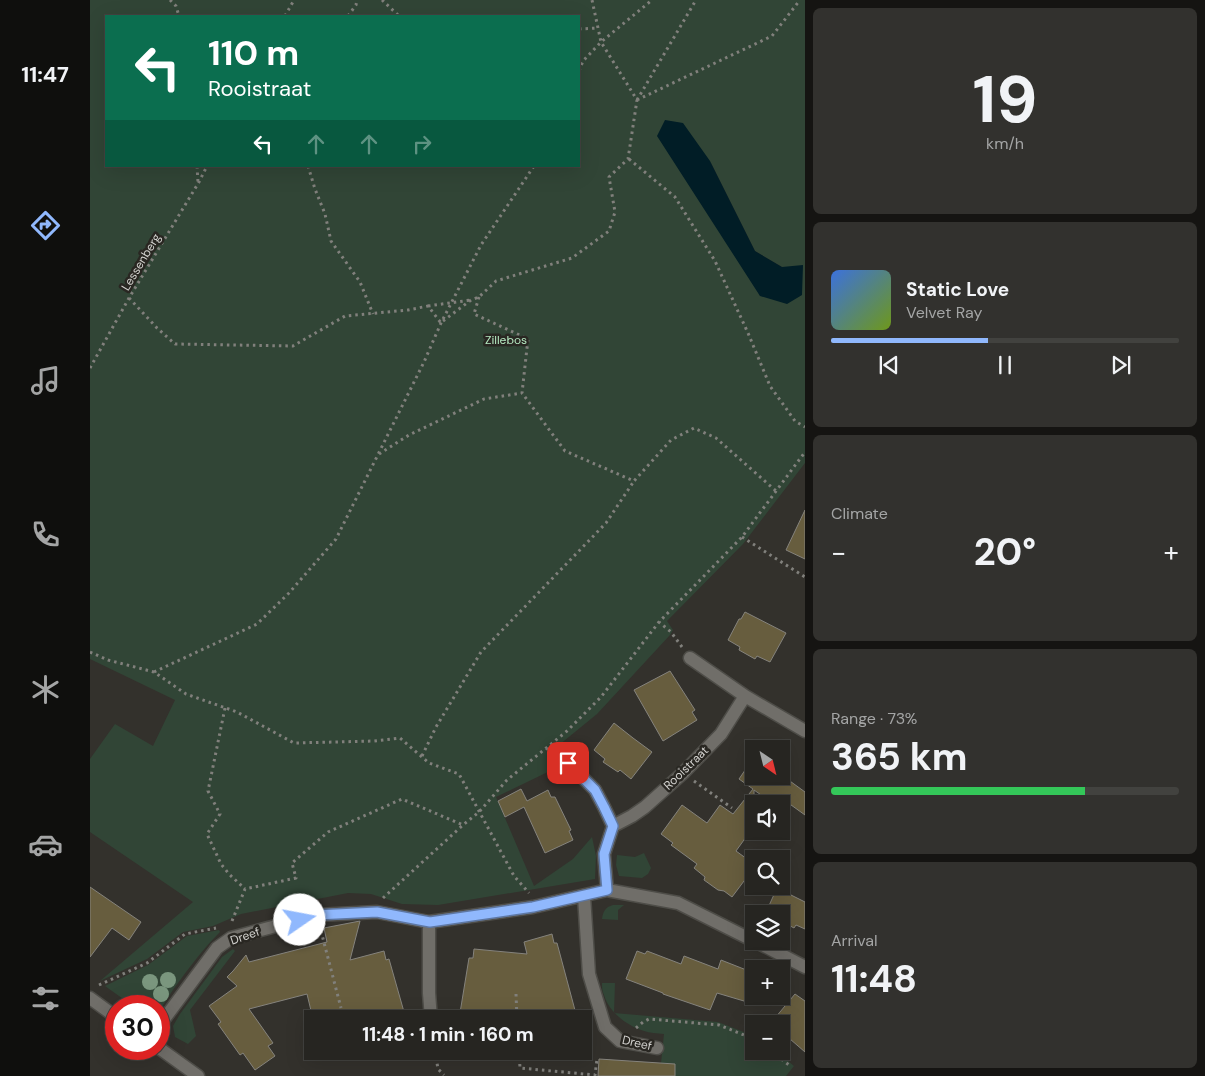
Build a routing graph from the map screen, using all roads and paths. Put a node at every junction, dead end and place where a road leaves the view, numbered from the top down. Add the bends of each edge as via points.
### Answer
1 (170, 0) edge
2 (294, 0) edge
3 (357, 0) edge
4 (382, 0) edge
5 (592, 0) edge
6 (652, 0) edge
7 (696, 0) edge
8 (800, 0) edge
9 (179, 15) edge
10 (286, 15) edge
11 (349, 15) edge
12 (398, 15) edge
13 (598, 28) junction
14 (580, 29) edge
15 (601, 42) junction
16 (580, 68) edge
17 (637, 100) junction
18 (628, 158) junction
19 (197, 167) edge
20 (206, 167) edge
21 (308, 167) edge
22 (533, 167) edge
23 (198, 182) junction
24 (479, 297) junction
25 (129, 298) junction
26 (471, 300) junction
27 (428, 306) junction
28 (373, 314) junction
29 (441, 323) junction
30 (90, 368) edge
31 (522, 393) junction
32 (805, 427) edge
33 (805, 452) edge
34 (379, 454) junction
35 (634, 481) junction
36 (776, 491) junction
37 (742, 537) junction
38 (805, 577) edge
39 (659, 622) junction
40 (90, 652) edge
41 (688, 656) joint
42 (154, 672) junction
43 (745, 696) junction
44 (225, 708) junction
45 (805, 731) edge
46 (422, 756) junction
47 (568, 763) dead end
48 (689, 778) dead end
49 (732, 808) dead end
50 (479, 812) junction
51 (463, 825) junction
52 (613, 826) junction
53 (245, 890) junction
54 (607, 890) junction
55 (530, 895) dead end
56 (584, 896) junction
57 (381, 900) dead end
58 (232, 922) dead end
59 (430, 922) junction
60 (319, 925) dead end
61 (219, 927) dead end
62 (745, 936) edge
63 (772, 950) edge
64 (805, 966) edge
65 (99, 986) dead end
66 (516, 994) dead end
67 (90, 998) edge
68 (341, 1008) dead end
69 (105, 1009) edge
70 (430, 1010) edge
71 (517, 1010) edge
72 (170, 1011) edge
73 (635, 1029) dead end
74 (745, 1036) edge
75 (657, 1048) dead end
76 (170, 1056) edge
77 (597, 1059) dead end
78 (436, 1060) edge
79 (520, 1060) edge
80 (783, 1060) edge
81 (789, 1065) dead end
82 (444, 1074) dead end
83 (573, 1075) edge
84 (198, 1076) edge

1 - 9 path
2 - 10 path
3 - 11 path
4 - 12 path
5 - 13 path
6 - 15 path
7 - 17 path
8 - 17 path via 772,36
13 - 14 path
13 - 15 path
15 - 16 path
15 - 17 path
17 - 18 path
18 - 24 path via 609,177 614,212 609,231 572,258 496,281
18 - 32 path via 675,197 714,261 770,386 795,421
19 - 23 path
20 - 23 path, Lessenberg
21 - 28 path via 331,241 360,282
22 - 29 path via 481,245
23 - 25 path, Lessenberg
24 - 26 path
24 - 31 path via 474,314 528,339
25 - 28 path via 176,344 293,346 345,316
25 - 30 path, Lessenberg
26 - 27 path, bridge
26 - 29 path
27 - 28 path
27 - 29 path
29 - 34 path
31 - 34 path via 484,399 408,435
31 - 35 path via 564,451
33 - 36 path
34 - 42 path via 336,540 289,593 257,624
35 - 36 path via 671,440 694,428 716,438
35 - 46 path via 606,523 481,652
36 - 37 path
37 - 38 path
37 - 39 path
39 - 41 path via 671,632
39 - 50 path via 601,697 567,731 507,780
40 - 42 path
41 - 43 street
42 - 44 path via 186,694
43 - 45 street
43 - 52 street, Rooistraat via 721,734 683,773 632,816
44 - 46 path via 294,743 374,742 400,738
44 - 53 path via 208,791 220,814 207,834 221,864
46 - 50 path via 429,763 459,774
47 - 52 street via 595,790
48 - 49 path
50 - 51 path
50 - 55 path via 514,876
51 - 53 path via 402,799 328,832 292,863 296,878
51 - 57 path
52 - 54 street via 604,854
53 - 58 path
54 - 56 street, Dreef
54 - 62 street, Dreef via 678,903
56 - 59 street, Dreef
56 - 75 street, Dreef via 589,974 605,1026 620,1041
59 - 70 street
59 - 72 street, Dreef via 377,912 316,915 231,938 217,948
60 - 68 path
61 - 65 path via 185,934 147,963
63 - 64 street, Dreef
66 - 71 path
67 - 69 street
73 - 74 path via 649,1018 718,1025
76 - 84 street
77 - 83 path via 595,1076
78 - 82 path via 438,1069
79 - 83 path via 520,1068
80 - 81 path

